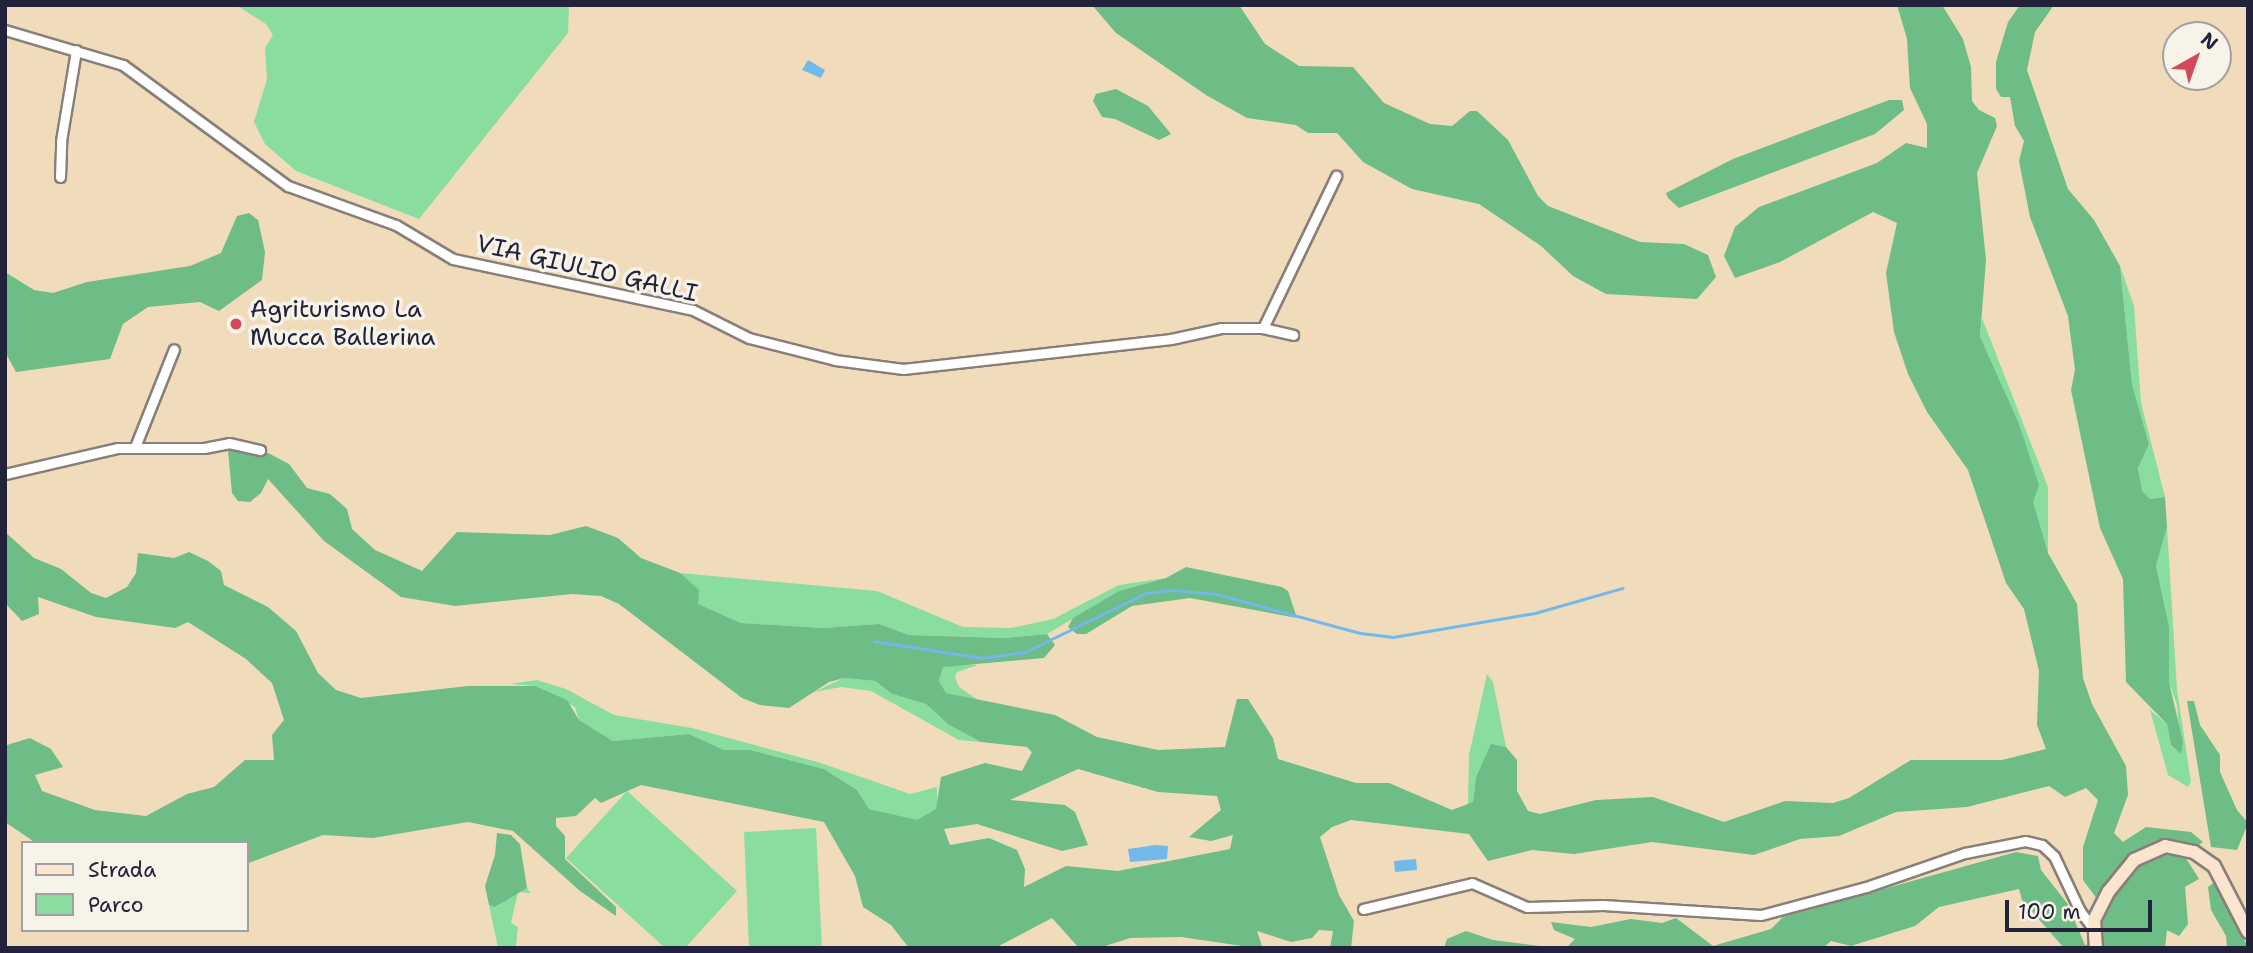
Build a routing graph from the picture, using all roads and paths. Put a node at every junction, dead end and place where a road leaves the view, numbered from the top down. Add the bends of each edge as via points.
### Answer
1 (5, 30) edge
2 (76, 50) junction
3 (1336, 176) dead end
4 (60, 177) dead end
5 (1263, 328) junction
6 (1293, 335) dead end
7 (174, 349) dead end
8 (135, 447) junction
9 (260, 450) dead end
10 (5, 474) edge
11 (1363, 909) dead end
12 (2093, 928) junction
13 (2248, 932) edge
14 (2096, 948) edge

1 - 2 street, VIA GIULIO GALLI
2 - 4 street via 61,141
2 - 5 street, VIA GIULIO GALLI via 123,65 288,186 396,225 453,259 693,310 741,336 835,360 903,369 1171,339 1222,328
3 - 5 street
5 - 6 street, VIA GIULIO GALLI
7 - 8 street
8 - 9 street via 204,448 229,443
8 - 10 street
11 - 12 street via 1472,883 1531,907 1594,905 1761,915 1866,887 1965,853 2025,841 2042,845 2054,856 2081,915
12 - 13 street via 2096,912 2118,878 2153,849 2172,846 2194,852 2221,875
12 - 14 street

